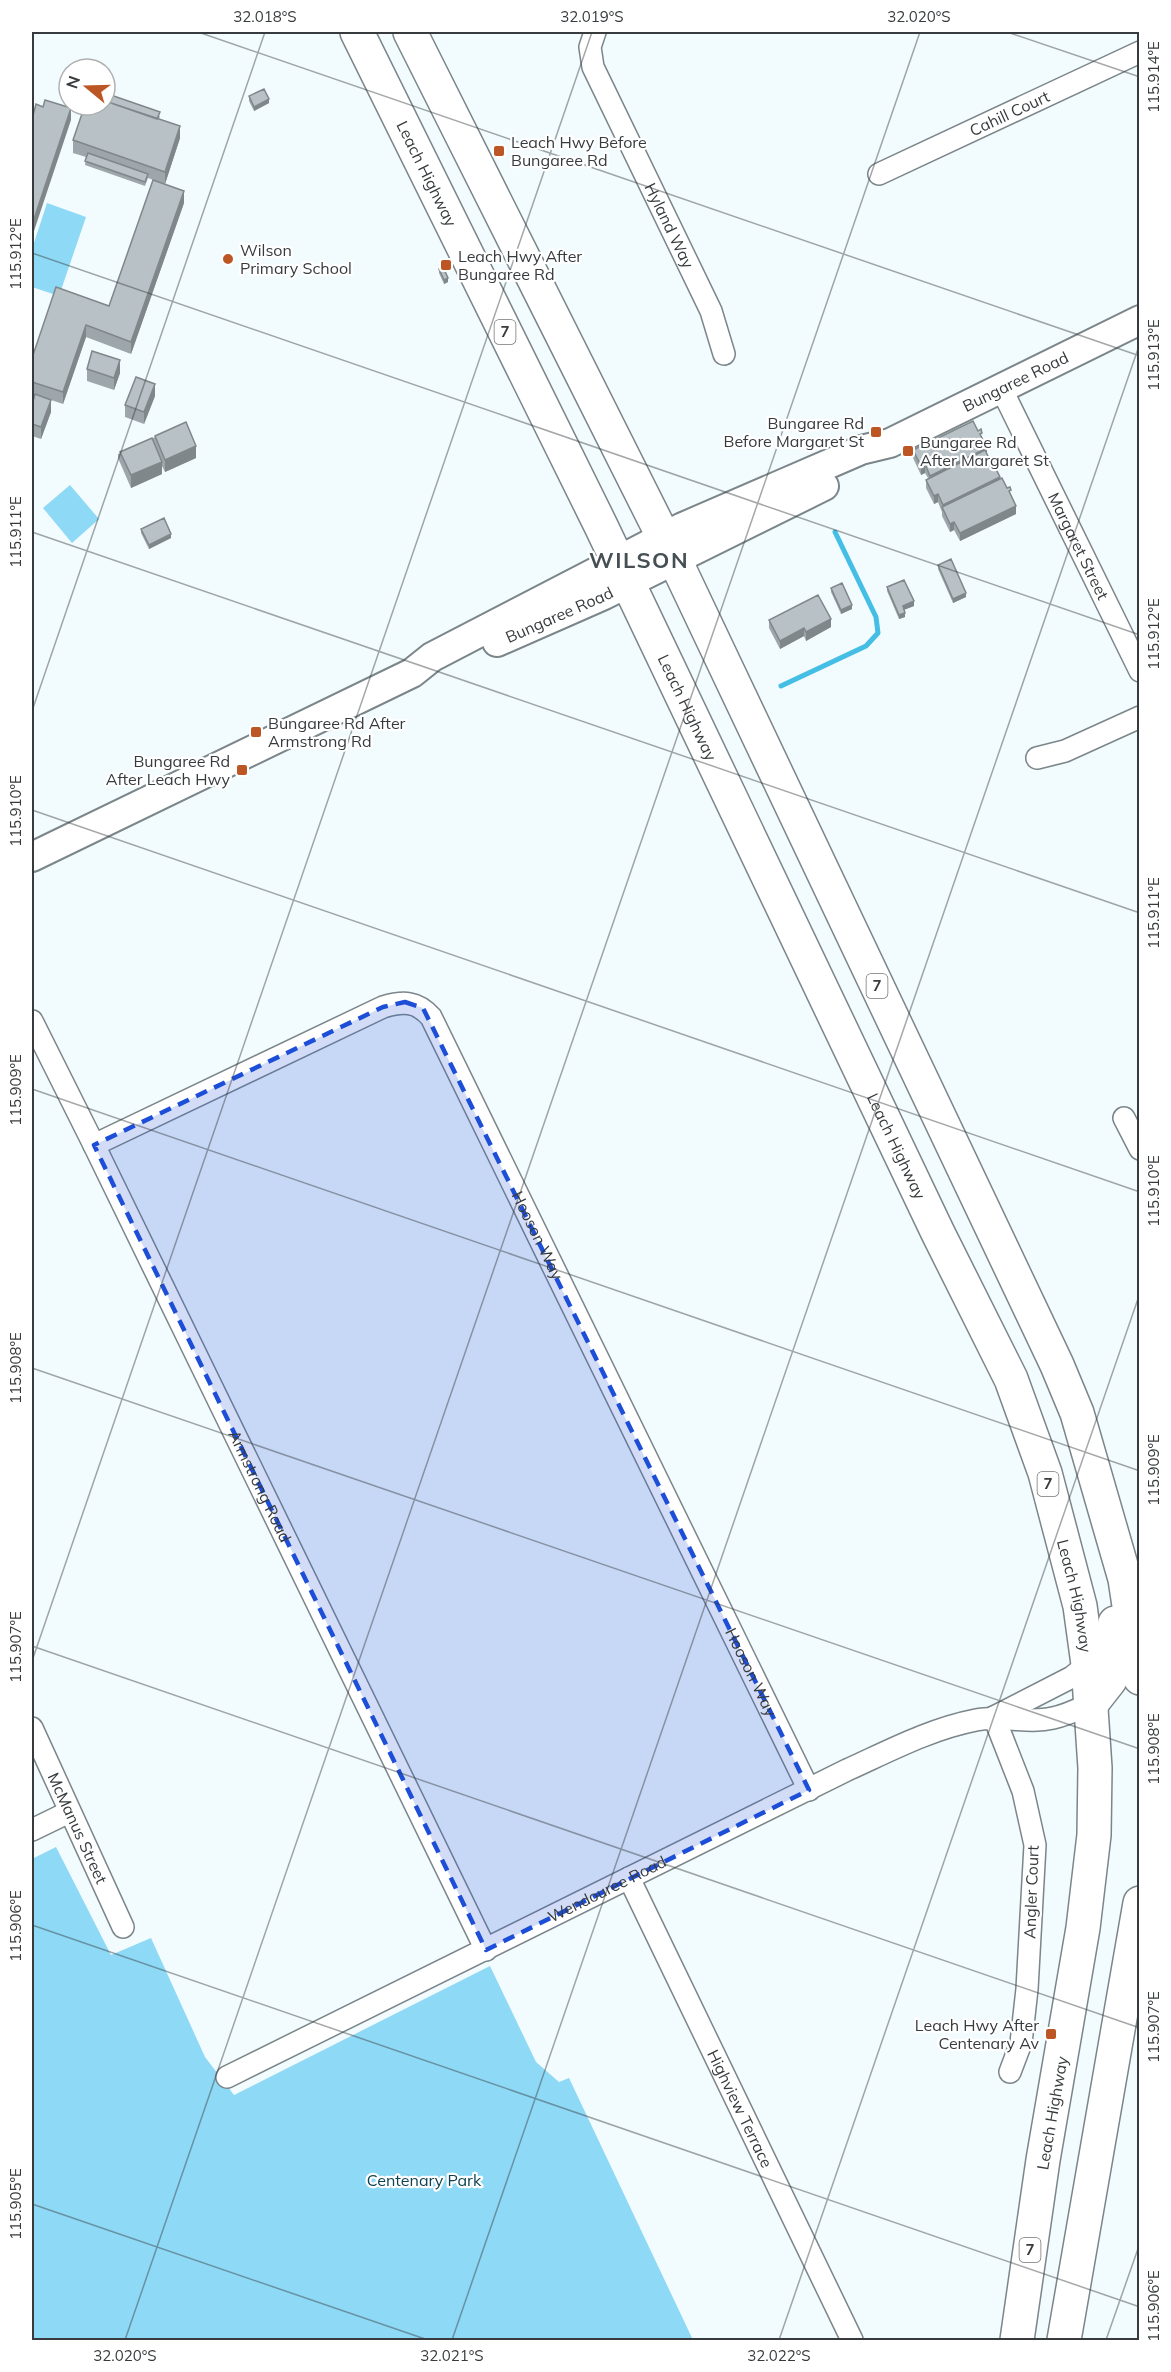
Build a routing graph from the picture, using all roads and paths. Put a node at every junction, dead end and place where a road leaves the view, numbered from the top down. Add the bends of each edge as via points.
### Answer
1 (357, 32) edge
2 (410, 32) edge
3 (595, 32) edge
4 (1140, 52) edge
5 (879, 174) dead end
6 (1140, 320) edge
7 (724, 354) dead end
8 (1001, 388) junction
9 (670, 549) junction
10 (623, 572) junction
11 (1140, 671) edge
12 (1140, 717) edge
13 (1036, 758) dead end
14 (32, 857) edge
15 (32, 1022) edge
16 (1124, 1118) dead end
17 (94, 1145) junction
18 (1140, 1149) edge
19 (1099, 1490) junction
20 (1088, 1664) junction
21 (1140, 1678) edge
22 (1092, 1703) junction
23 (993, 1717) junction
24 (32, 1728) edge
25 (809, 1790) junction
26 (69, 1812) junction
27 (32, 1830) edge
28 (629, 1878) junction
29 (1140, 1903) edge
30 (123, 1927) dead end
31 (486, 1950) junction
32 (1010, 2072) dead end
33 (227, 2077) dead end
34 (852, 2340) edge
35 (1017, 2340) edge
36 (1064, 2340) edge

1 - 10 highway, Leach Highway / 7
2 - 9 highway, 7
3 - 7 street, Hyland Way via 590,47 593,67 711,311
4 - 5 street, Cahill Court
6 - 8 street, Bungaree Road
8 - 9 street, Bungaree Road via 890,442 869,462
8 - 11 street, Margaret Street
9 - 10 street, Bungaree Road
9 - 19 highway, 7 via 1057,1365 1077,1413
10 - 14 street, Bungaree Road via 432,657 412,673
10 - 20 highway, Leach Highway / 7 via 1011,1379 1045,1473 1069,1560
12 - 13 street via 1065,751
15 - 17 street, Armstrong Road
16 - 18 street
17 - 25 street, Hooson Way via 383,1006 405,1002 423,1008 431,1017
17 - 31 street, Armstrong Road
19 - 21 highway, 7 via 1125,1579
19 - 22 highway via 1112,1578 1117,1663 1110,1680
20 - 22 highway, Leach Highway / 7
20 - 23 street, Wendouree Road via 1072,1677
22 - 23 street, Wendouree Road via 1052,1719
22 - 35 highway, Leach Highway / 7 via 1094,1835 1083,1928
23 - 25 street, Wendouree Road via 925,1734
23 - 32 street, Angler Court via 1023,1791 1035,1845 1027,1989 1021,2043
24 - 26 street, McManus Street
25 - 28 street, Wendouree Road
26 - 27 street
26 - 30 street, McManus Street
28 - 31 street, Wendouree Road
28 - 34 street, Highview Terrace
29 - 36 highway
31 - 33 street, Wendouree Road

